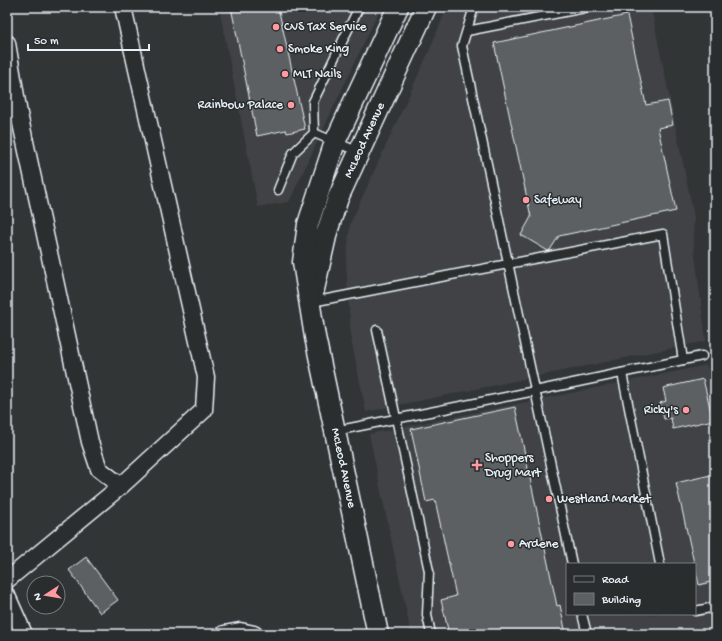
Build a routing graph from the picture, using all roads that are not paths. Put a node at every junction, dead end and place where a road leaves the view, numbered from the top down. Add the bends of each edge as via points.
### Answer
1 (123, 7) edge
2 (359, 7) edge
3 (398, 7) edge
4 (426, 7) edge
5 (474, 7) edge
6 (590, 7) edge
7 (467, 30) junction
8 (7, 43) edge
9 (13, 115) edge
10 (314, 133) junction
11 (335, 142) junction
12 (359, 152) junction
13 (278, 190) dead end
14 (508, 264) junction
15 (311, 302) junction
16 (377, 330) dead end
17 (702, 356) dead end
18 (683, 360) junction
19 (622, 373) junction
20 (535, 391) junction
21 (396, 419) junction
22 (335, 431) junction
23 (121, 486) junction
24 (572, 563) edge
25 (660, 563) edge
26 (7, 580) edge
27 (7, 596) edge
28 (715, 607) edge
29 (696, 611) edge
30 (582, 615) edge
31 (24, 634) edge
32 (224, 634) edge
33 (254, 634) edge
34 (378, 634) edge
35 (431, 634) edge
36 (587, 634) edge

1 - 23 street via 206,377 204,410
2 - 10 lane via 313,102
3 - 11 street, McLeod Avenue
4 - 12 street, McLeod Avenue
5 - 7 lane
6 - 7 lane
7 - 14 lane via 462,46
8 - 9 street
9 - 23 street via 90,442 99,469
10 - 11 lane
10 - 13 lane via 293,153
11 - 12 lane
11 - 15 street, McLeod Avenue via 308,224 303,262
12 - 15 street, McLeod Avenue via 336,205
14 - 15 lane
14 - 18 lane via 663,234
14 - 20 lane
15 - 22 street, McLeod Avenue via 315,336
16 - 21 lane
17 - 18 lane
18 - 19 lane
19 - 20 lane
19 - 25 lane
20 - 21 lane
20 - 24 lane
21 - 22 lane
21 - 35 lane via 429,571 427,615
22 - 34 street, McLeod Avenue
23 - 26 street
27 - 31 street
28 - 29 lane
30 - 36 lane
32 - 33 street via 240,631

